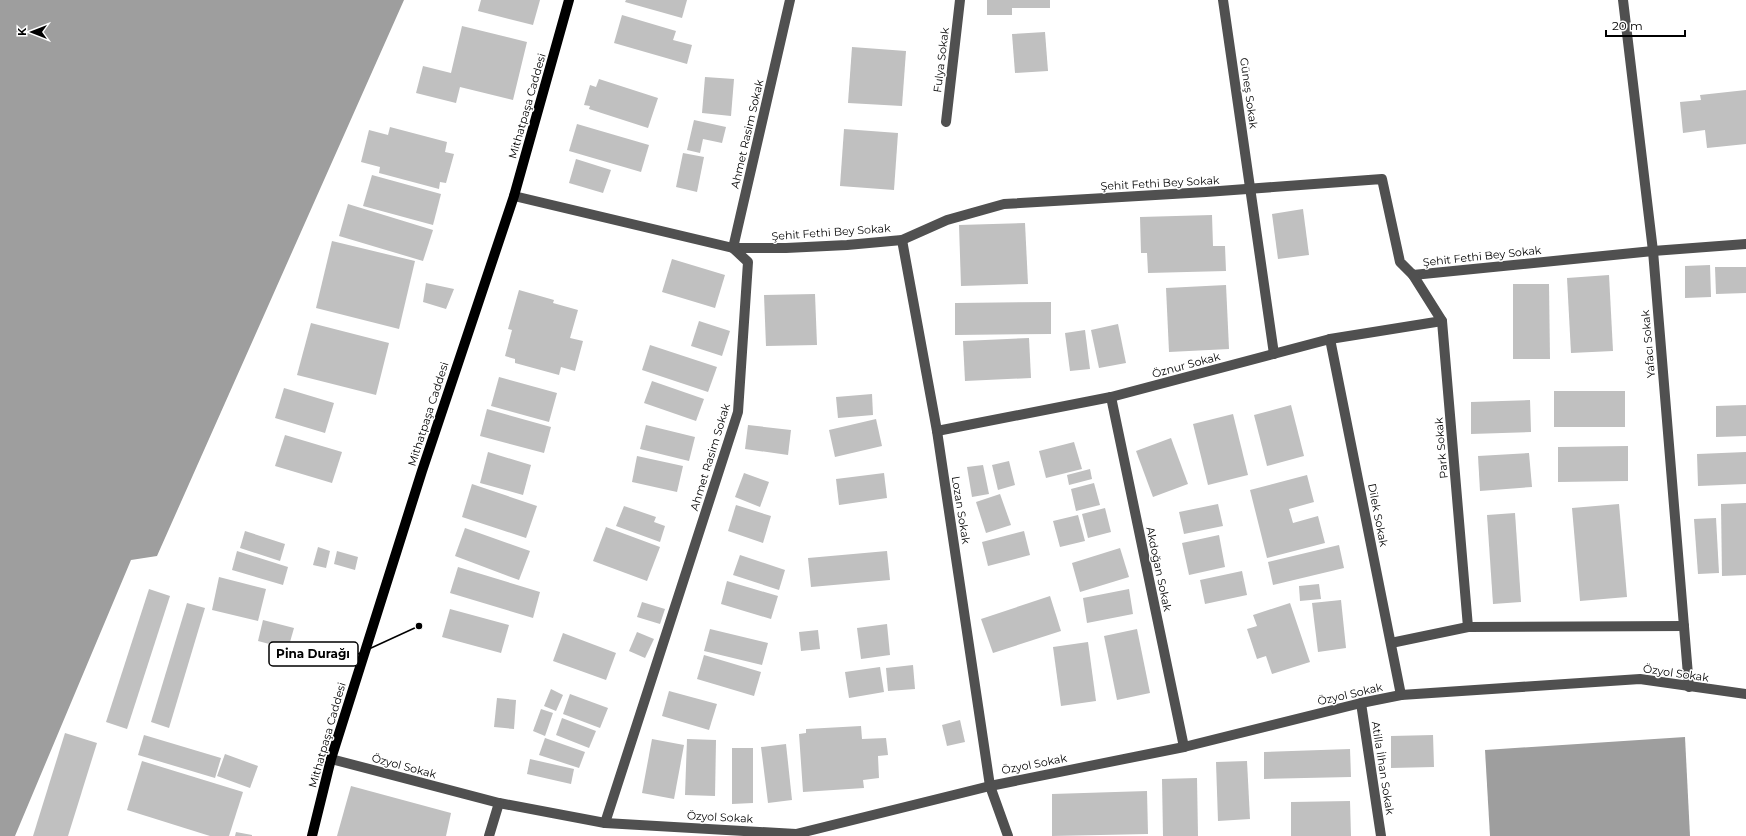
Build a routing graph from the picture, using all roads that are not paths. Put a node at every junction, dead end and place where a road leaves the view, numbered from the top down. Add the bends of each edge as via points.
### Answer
1 (569, 0) edge
2 (790, 0) edge
3 (960, 0) edge
4 (1223, 0) edge
5 (1623, 0) edge
6 (946, 122) dead end
7 (1250, 189) junction
8 (514, 196) junction
9 (902, 240) junction
10 (1746, 244) edge
11 (733, 248) junction
12 (1653, 251) junction
13 (1413, 275) junction
14 (1442, 321) junction
15 (1330, 339) junction
16 (1274, 354) junction
17 (1111, 397) junction
18 (937, 431) junction
19 (1684, 626) junction
20 (1468, 627) junction
21 (1391, 643) junction
22 (1689, 687) junction
23 (1746, 694) edge
24 (1401, 695) junction
25 (1361, 703) junction
26 (1184, 747) junction
27 (331, 759) junction
28 (990, 786) junction
29 (499, 803) junction
30 (605, 822) junction
31 (312, 836) edge
32 (489, 836) edge
33 (1008, 836) edge
34 (1381, 836) edge

1 - 8 main road, Mithatpaşa Caddesi
2 - 11 street, Ahmet Rasim Sokak
3 - 6 street, Fulya Sokak
4 - 7 street, Güneş Sokak
5 - 12 street, Yafacı Sokak
7 - 9 street, Şehit Fethi Bey Sokak via 1004,204 947,220
7 - 13 street, Şehit Fethi Bey Sokak via 1382,179 1400,262
7 - 16 street, Güneş Sokak
8 - 11 street, Şehit Fethi Bey Sokak
8 - 27 main road, Mithatpaşa Caddesi via 422,471
9 - 11 street, Şehit Fethi Bey Sokak via 824,247
9 - 18 street, Lozan Sokak
10 - 12 street, Şehit Fethi Bey Sokak
11 - 30 street, Ahmet Rasim Sokak via 748,262 738,412
12 - 13 street, Şehit Fethi Bey Sokak
12 - 19 street, Yafacı Sokak
13 - 14 street, Park Sokak
14 - 15 street, Öznur Sokak
14 - 20 street, Park Sokak
15 - 16 street, Öznur Sokak
15 - 21 street, Dilek Sokak
16 - 17 street, Öznur Sokak
17 - 18 street, Öznur Sokak
17 - 26 street, Akdoğan Sokak
18 - 28 street, Lozan Sokak
19 - 20 street
19 - 22 street, Yafacı Sokak
20 - 21 street
21 - 24 street, Dilek Sokak
22 - 23 street, Özyol Sokak
22 - 24 street, Özyol Sokak via 1640,679
24 - 25 street, Özyol Sokak
25 - 26 street, Özyol Sokak
25 - 34 street, Atilla İlhan Sokak
26 - 28 street, Özyol Sokak
27 - 29 street, Özyol Sokak
27 - 31 main road, Mithatpaşa Caddesi
28 - 30 street, Özyol Sokak via 796,834
28 - 33 street, Lozan Sokak
29 - 30 street, Özyol Sokak
29 - 32 street

